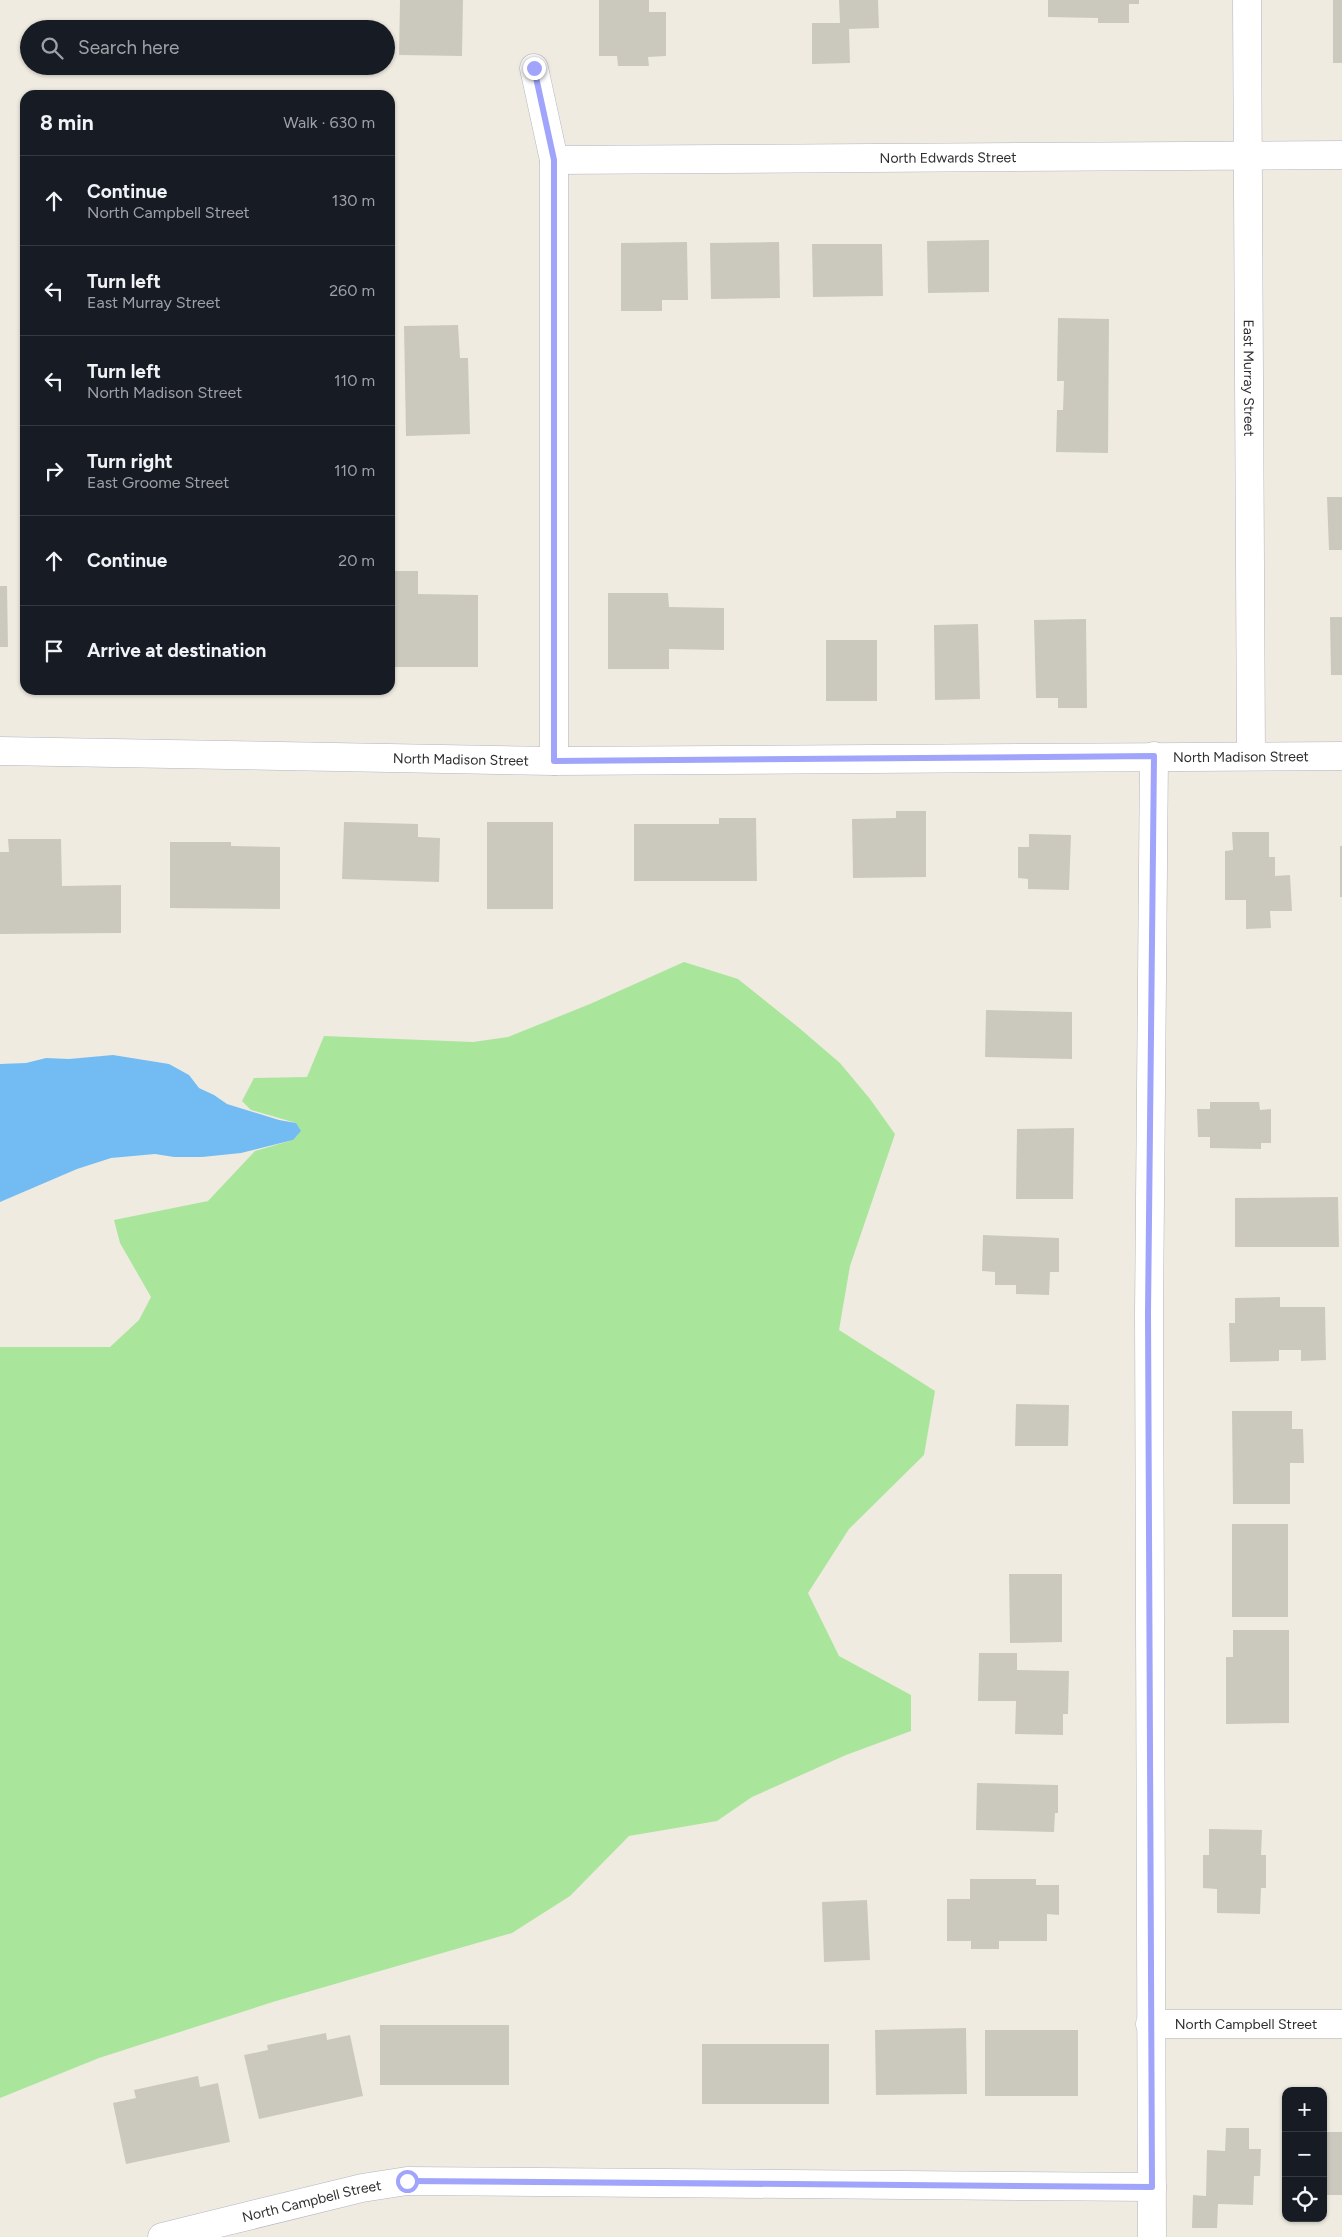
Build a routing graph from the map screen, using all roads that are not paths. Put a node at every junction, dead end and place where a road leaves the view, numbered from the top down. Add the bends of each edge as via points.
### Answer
1 (1247, 0) edge
2 (534, 68) dead end
3 (1342, 155) edge
4 (1246, 156) junction
5 (554, 160) junction
6 (0, 752) edge
7 (1154, 756) junction
8 (1251, 756) junction
9 (1342, 756) edge
10 (554, 761) junction
11 (1150, 2024) junction
12 (1342, 2024) edge
13 (1152, 2187) junction
14 (162, 2237) edge
15 (1152, 2237) edge

1 - 4 street, East Murray Street
2 - 5 street
3 - 4 street, North Edwards Street
4 - 5 street, North Edwards Street
4 - 8 street, East Murray Street
5 - 10 street
6 - 10 street, North Madison Street
7 - 8 street, North Madison Street
7 - 10 street, North Madison Street
7 - 11 street via 1148,1312
8 - 9 street, North Madison Street
11 - 12 street, North Campbell Street
11 - 13 street
13 - 14 street, North Campbell Street via 407,2181 362,2188
13 - 15 street

